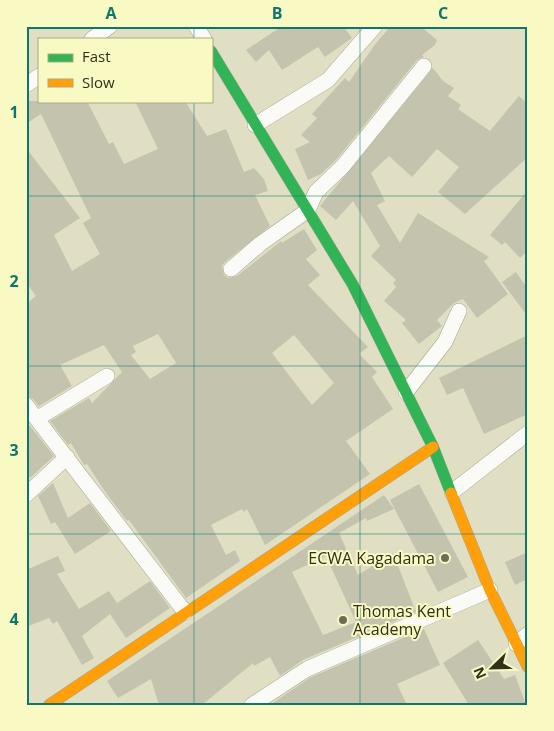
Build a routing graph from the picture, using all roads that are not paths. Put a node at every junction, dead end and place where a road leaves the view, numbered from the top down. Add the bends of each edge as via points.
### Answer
1 (110, 26) edge
2 (196, 26) edge
3 (375, 26) edge
4 (93, 38) edge
5 (203, 38) edge
6 (212, 54) edge
7 (424, 66) dead end
8 (38, 77) edge
9 (26, 85) edge
10 (255, 125) junction
11 (308, 210) junction
12 (231, 269) dead end
13 (459, 311) dead end
14 (107, 376) dead end
15 (406, 392) junction
16 (26, 405) edge
17 (38, 418) junction
18 (528, 433) edge
19 (433, 447) junction
20 (67, 457) junction
21 (452, 492) junction
22 (26, 495) edge
23 (490, 590) junction
24 (185, 612) junction
25 (522, 639) edge
26 (528, 667) edge
27 (49, 705) edge
28 (252, 705) edge

1 - 4 street
2 - 5 street
3 - 10 street via 328,80
6 - 10 street
7 - 11 street via 343,166 316,192
8 - 9 street
10 - 11 street
11 - 12 street
11 - 15 street via 353,285
13 - 15 street via 445,342
14 - 17 street
15 - 19 street
16 - 17 street
17 - 20 street
18 - 21 street
19 - 21 street
19 - 24 street
20 - 22 street
20 - 24 street
21 - 23 street
23 - 25 street
23 - 28 street via 307,669
24 - 27 street
25 - 26 street

